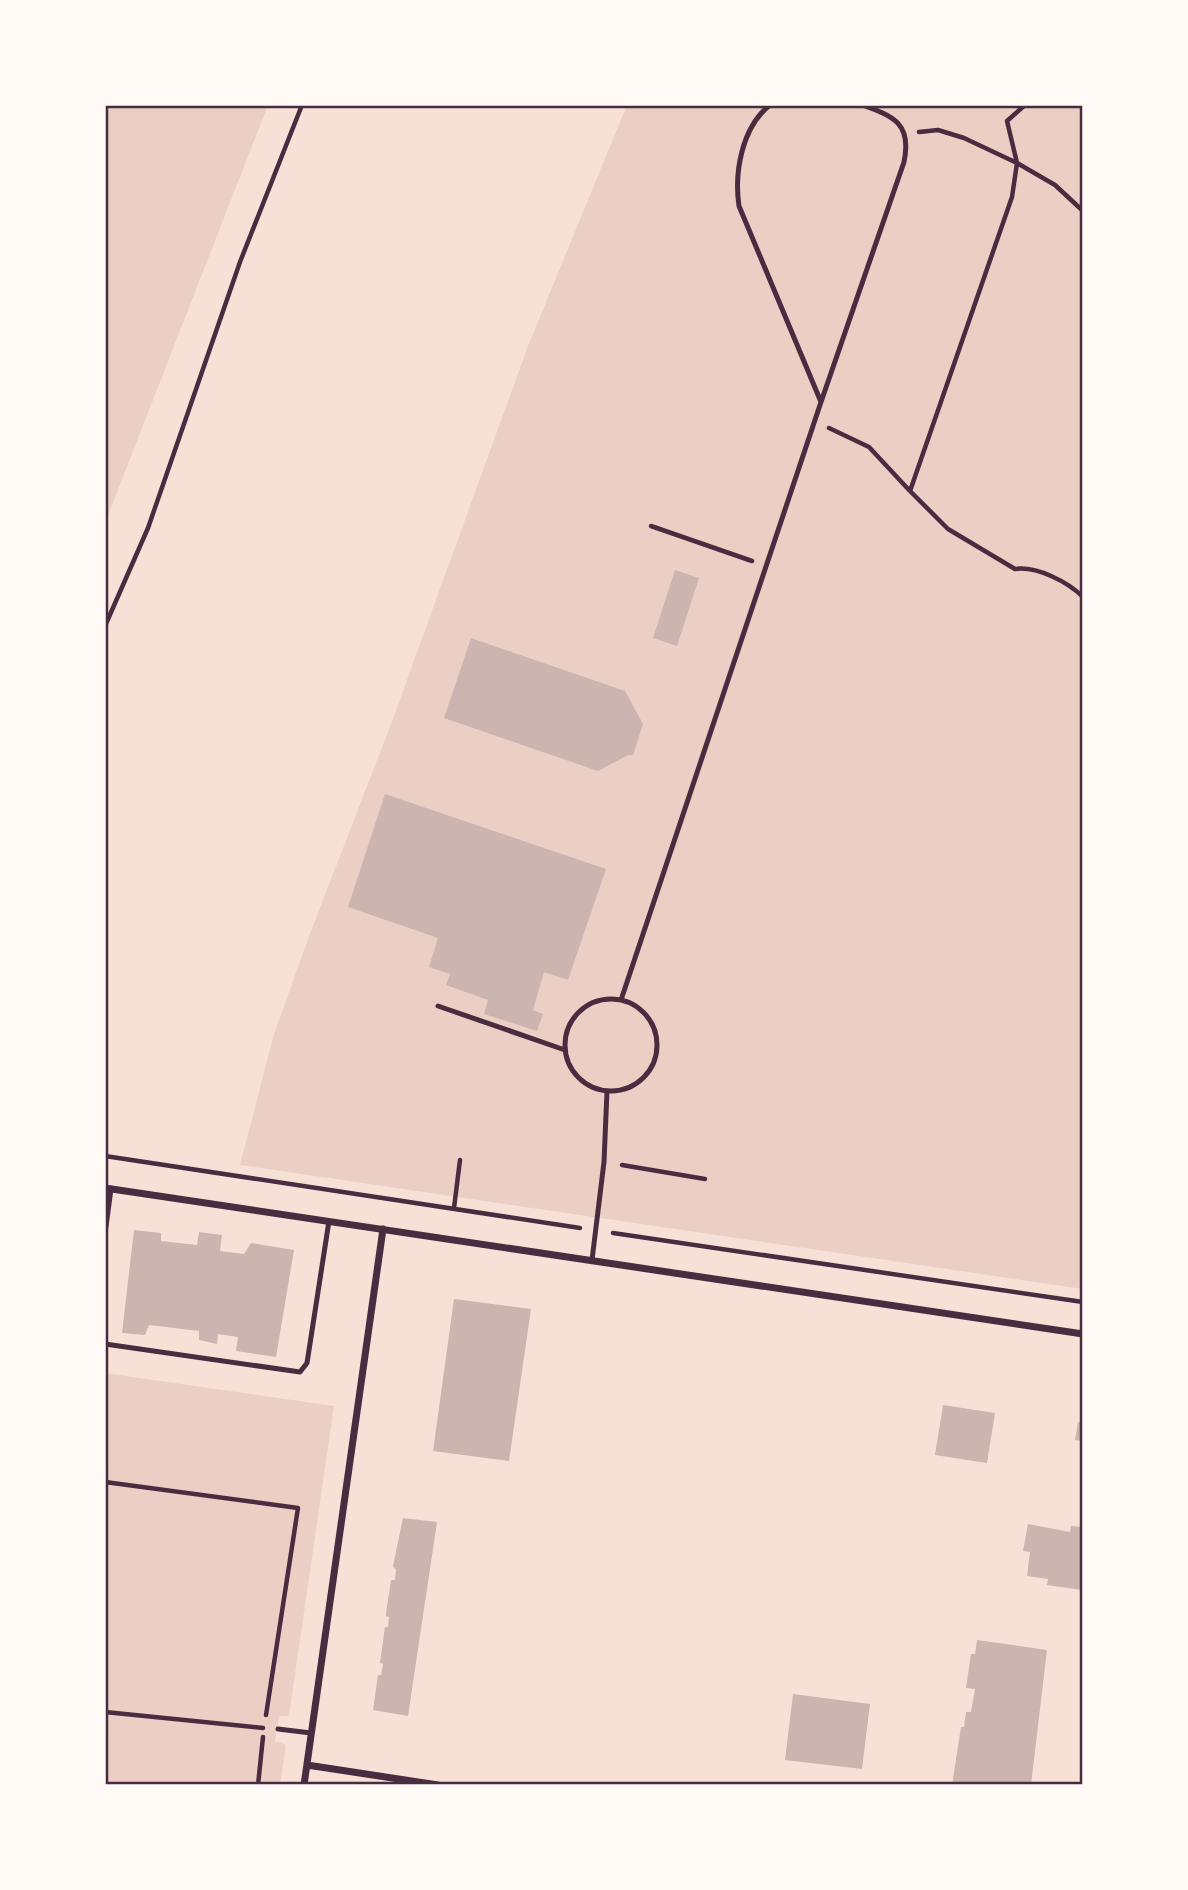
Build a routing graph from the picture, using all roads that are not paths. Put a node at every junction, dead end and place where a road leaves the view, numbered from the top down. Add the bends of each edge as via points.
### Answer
1 (770, 105) edge
2 (862, 105) edge
3 (821, 402) junction
4 (621, 1000) junction
5 (438, 1006) dead end
6 (565, 1050) junction
7 (607, 1091) junction
8 (108, 1189) edge
9 (329, 1221) junction
10 (383, 1229) junction
11 (105, 1234) edge
12 (592, 1260) junction
13 (1083, 1334) edge
14 (105, 1344) edge
15 (278, 1729) dead end
16 (312, 1733) junction
17 (307, 1765) junction
18 (304, 1785) edge
19 (438, 1785) edge

1 - 3 lane via 744,146 738,170 739,206
2 - 3 lane via 896,120 907,150
3 - 4 lane
4 - 6 lane via 600,1001 580,1011 571,1022
4 - 7 lane via 648,1016 658,1045 648,1073 636,1084
5 - 6 lane
6 - 7 lane via 575,1074
7 - 12 lane
8 - 9 street
8 - 11 lane
9 - 10 street
9 - 14 lane via 307,1363 300,1372
10 - 12 street
10 - 16 street
12 - 13 street
15 - 16 lane
16 - 17 street
17 - 18 street
17 - 19 street

